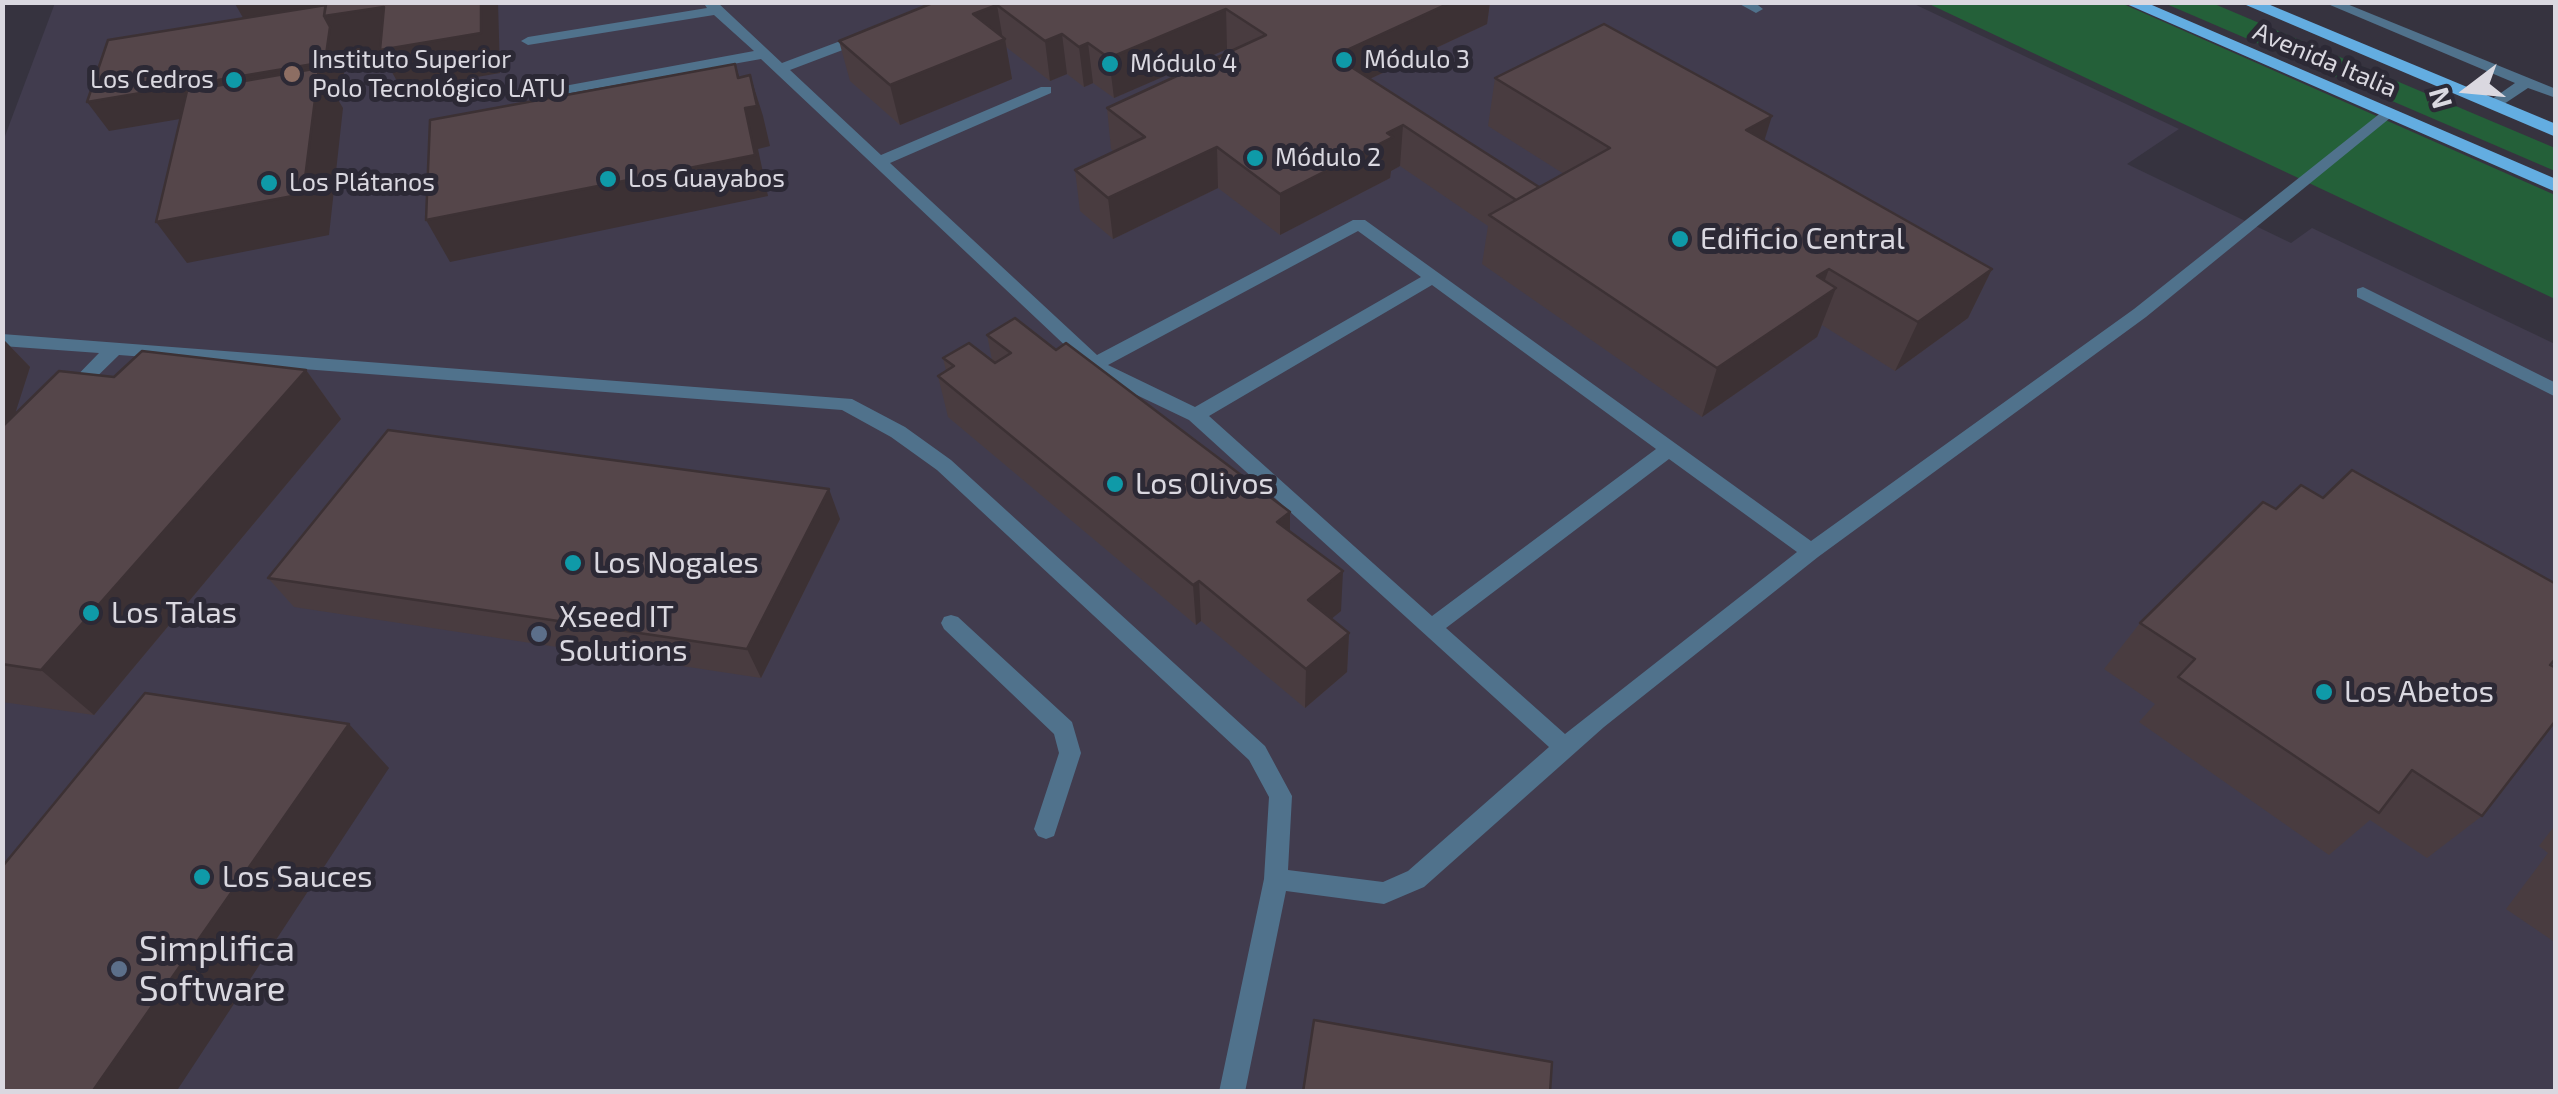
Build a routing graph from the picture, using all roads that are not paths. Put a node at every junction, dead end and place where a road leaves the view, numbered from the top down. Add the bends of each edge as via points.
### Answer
1 (2130, 2) edge
2 (2248, 2) edge
3 (2329, 2) edge
4 (713, 6) edge
5 (886, 28) edge
6 (528, 41) dead end
7 (763, 54) junction
8 (780, 69) junction
9 (2526, 82) junction
10 (1046, 90) dead end
11 (2556, 94) edge
12 (537, 95) dead end
13 (2494, 105) junction
14 (2388, 114) junction
15 (2556, 131) edge
16 (878, 162) junction
17 (2556, 186) edge
18 (1433, 277) junction
19 (2363, 293) dead end
20 (2, 340) edge
21 (114, 349) junction
22 (1095, 364) junction
23 (2556, 391) edge
24 (58, 405) edge
25 (1196, 414) junction
26 (1669, 449) junction
27 (1811, 552) junction
28 (950, 623) dead end
29 (1434, 626) junction
30 (1563, 746) junction
31 (1046, 828) dead end
32 (1276, 879) junction
33 (1232, 1092) edge

1 - 14 main road, Avenida Italia
2 - 13 main road, Avenida Italia
3 - 9 street, Avenida Italia
4 - 6 street
4 - 7 street
5 - 8 street
7 - 8 street
7 - 12 street
8 - 16 street
9 - 11 street, Avenida Italia
9 - 13 street
10 - 16 street
13 - 15 main road, Avenida Italia
14 - 17 main road, Avenida Italia
14 - 27 street via 2125,324
16 - 22 street
18 - 22 street via 1359,224
18 - 25 street
18 - 26 street
19 - 23 street
20 - 21 street
21 - 24 street
21 - 32 street via 846,404 944,465 1257,753 1281,796
22 - 25 street
25 - 29 street
26 - 27 street
26 - 29 street
27 - 30 street
28 - 31 street via 1064,729 1070,752
29 - 30 street
30 - 32 street via 1416,879 1384,892
32 - 33 street

